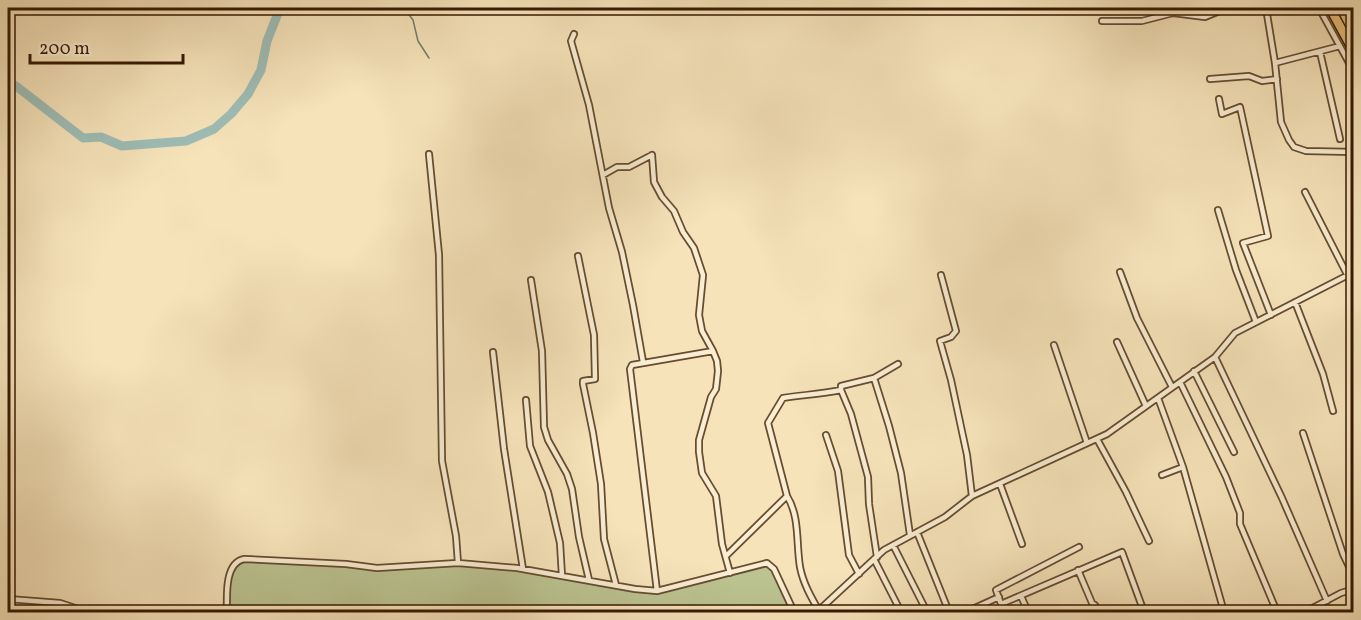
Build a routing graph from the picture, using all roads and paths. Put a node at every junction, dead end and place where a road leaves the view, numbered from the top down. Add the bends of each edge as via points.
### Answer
1 (1164, 8) edge
2 (1227, 8) edge
3 (1266, 8) edge
4 (1319, 8) edge
5 (1330, 8) edge
6 (1341, 8) edge
7 (1351, 8) edge
8 (1353, 13) edge
9 (1165, 14) junction
10 (1102, 21) dead end
11 (1353, 33) edge
12 (574, 34) dead end
13 (1340, 46) junction
14 (1320, 52) junction
15 (1353, 52) edge
16 (1275, 63) junction
17 (1353, 72) edge
18 (1277, 79) junction
19 (1210, 80) dead end
20 (1219, 99) dead end
21 (1340, 139) dead end
22 (1353, 152) edge
23 (429, 154) dead end
24 (603, 176) junction
25 (1305, 192) dead end
26 (1218, 210) dead end
27 (578, 256) dead end
28 (1120, 272) dead end
29 (1353, 272) edge
30 (941, 275) dead end
31 (1347, 276) junction
32 (531, 280) dead end
33 (1353, 288) edge
34 (1295, 302) junction
35 (1271, 315) junction
36 (1256, 322) junction
37 (1117, 342) dead end
38 (1054, 345) dead end
39 (713, 351) junction
40 (493, 352) dead end
41 (1215, 357) junction
42 (643, 362) junction
43 (898, 364) dead end
44 (1194, 371) junction
45 (874, 378) junction
46 (1180, 382) junction
47 (1172, 387) junction
48 (841, 390) junction
49 (1158, 398) junction
50 (526, 400) dead end
51 (1146, 406) junction
52 (1333, 411) dead end
53 (1303, 433) dead end
54 (826, 435) dead end
55 (1097, 438) junction
56 (1087, 443) junction
57 (1234, 452) dead end
58 (1183, 466) junction
59 (1162, 475) dead end
60 (1000, 484) junction
61 (787, 496) junction
62 (972, 496) junction
63 (917, 532) junction
64 (910, 535) junction
65 (1149, 541) dead end
66 (1022, 544) dead end
67 (893, 545) junction
68 (1079, 547) dead end
69 (726, 556) junction
70 (875, 558) junction
71 (458, 563) junction
72 (523, 569) junction
73 (1078, 570) junction
74 (730, 573) junction
75 (859, 574) junction
76 (562, 576) junction
77 (1353, 577) edge
78 (589, 580) junction
79 (616, 585) junction
80 (1353, 589) edge
81 (657, 591) junction
82 (1022, 596) junction
83 (999, 597) junction
84 (8, 599) edge
85 (1327, 601) junction
86 (87, 612) edge
87 (227, 612) edge
88 (794, 612) edge
89 (818, 612) edge
90 (901, 612) edge
91 (927, 612) edge
92 (950, 612) edge
93 (966, 612) edge
94 (1028, 612) edge
95 (1098, 612) edge
96 (1144, 612) edge
97 (1224, 612) edge
98 (1277, 612) edge
99 (1305, 612) edge

1 - 9 street
2 - 9 street via 1205,17
3 - 16 street
4 - 13 street
5 - 15 highway
6 - 11 highway
7 - 8 street
9 - 10 street via 1153,20
12 - 24 street via 571,41
13 - 14 street
13 - 17 street
14 - 16 street
14 - 21 street
16 - 18 street
18 - 19 street via 1262,81 1249,76
18 - 22 street via 1281,122 1294,147
20 - 35 street via 1222,114 1240,107 1268,236 1243,243
23 - 71 street via 439,255 442,461
24 - 39 street via 652,155 654,182 674,211 702,268 699,315
24 - 42 street
25 - 31 street
26 - 36 street
27 - 79 street via 594,346 595,379 583,384 599,474 604,539
28 - 47 street via 1137,318
29 - 31 street
30 - 62 street via 956,331 939,341 967,455
31 - 33 street
31 - 34 street
32 - 78 street via 542,351 544,427 572,489
34 - 35 street
34 - 52 street
35 - 36 street
36 - 41 street via 1235,333
37 - 51 street
38 - 56 street
39 - 42 street
39 - 69 street via 717,361 716,389 699,440 699,452 702,473 716,496
40 - 72 street
41 - 44 street
41 - 85 street
42 - 81 street via 632,365 630,376
43 - 45 street
44 - 46 street
44 - 57 street
45 - 48 street via 841,386
45 - 64 street via 901,473
46 - 47 street
46 - 98 street via 1226,477 1240,513 1240,524
47 - 49 street
48 - 61 street via 783,398 769,420
48 - 70 street via 868,477
49 - 51 street
49 - 58 street
50 - 76 street via 530,446 548,492 560,543
51 - 55 street
53 - 77 street
54 - 75 street via 838,471 849,555
55 - 56 street
55 - 65 street
56 - 60 street
58 - 59 street
58 - 97 street
60 - 62 street
60 - 66 street
61 - 69 street
61 - 89 street via 794,508 801,569
62 - 63 street
63 - 64 street
63 - 92 street
64 - 67 street
67 - 70 street
67 - 91 street
68 - 83 street via 996,590
69 - 74 street
70 - 75 street
70 - 90 street
71 - 72 street
71 - 87 street via 377,568 238,560 228,581
72 - 76 street
73 - 82 street
73 - 95 street
73 - 96 street via 1122,552
74 - 81 street
74 - 88 street via 771,565
75 - 89 street
76 - 78 street
78 - 79 street
79 - 81 street
80 - 85 street
82 - 83 street via 1001,603
82 - 94 street
83 - 93 street
84 - 86 street via 60,603
85 - 99 street

